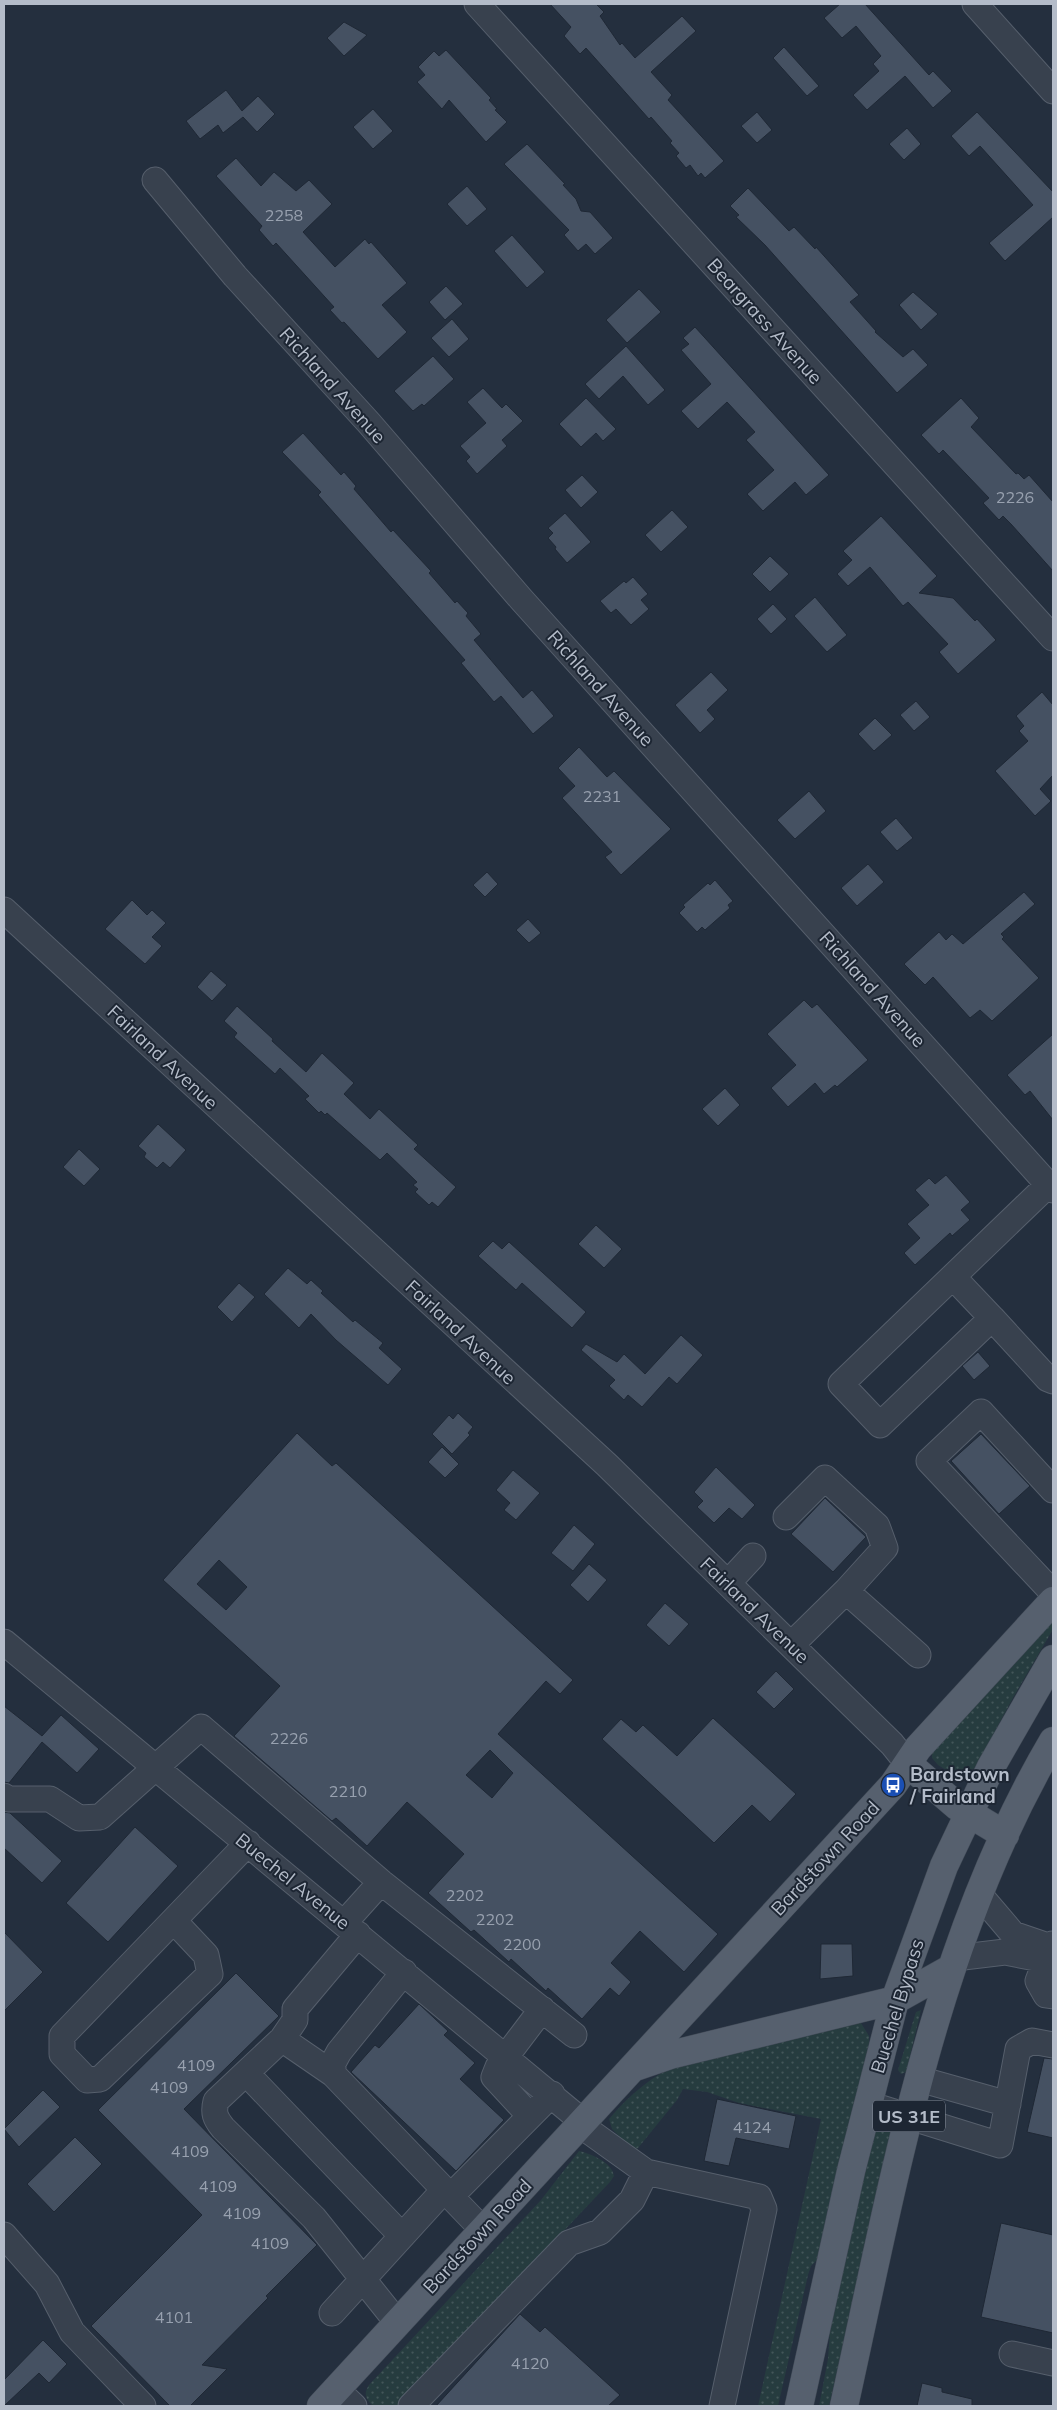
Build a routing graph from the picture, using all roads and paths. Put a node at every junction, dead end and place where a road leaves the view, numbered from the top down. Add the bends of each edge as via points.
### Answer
1 (477, 4) edge
2 (975, 4) edge
3 (1053, 91) edge
4 (155, 180) dead end
5 (1053, 638) edge
6 (4, 910) edge
7 (1051, 1188) edge
8 (954, 1278) junction
9 (992, 1318) junction
10 (1053, 1381) edge
11 (1053, 1490) edge
12 (786, 1517) dead end
13 (753, 1556) dead end
14 (728, 1583) junction
15 (846, 1591) junction
16 (1053, 1593) edge
17 (1053, 1601) edge
18 (4, 1642) edge
19 (791, 1644) junction
20 (918, 1655) dead end
21 (1053, 1659) edge
22 (1053, 1741) edge
23 (908, 1764) junction
24 (156, 1769) junction
25 (4, 1796) edge
26 (970, 1814) junction
27 (1005, 1835) junction
28 (248, 1844) junction
29 (381, 1882) junction
30 (979, 1894) junction
31 (174, 1921) junction
32 (351, 1928) junction
33 (1050, 1949) edge
34 (953, 1963) junction
35 (404, 1972) junction
36 (1053, 1996) edge
37 (895, 2000) junction
38 (542, 2009) junction
39 (574, 2035) dead end
40 (282, 2039) junction
41 (1053, 2045) edge
42 (506, 2057) junction
43 (634, 2067) junction
44 (247, 2074) junction
45 (333, 2074) junction
46 (919, 2079) junction
47 (552, 2094) junction
48 (868, 2104) junction
49 (1008, 2104) junction
50 (530, 2116) junction
51 (909, 2118) junction
52 (581, 2122) junction
53 (646, 2172) junction
54 (447, 2193) junction
55 (483, 2230) junction
56 (4, 2235) edge
57 (402, 2236) junction
58 (363, 2280) junction
59 (332, 2313) dead end
60 (398, 2322) junction
61 (1012, 2354) dead end
62 (1053, 2364) edge
63 (337, 2401) edge
64 (804, 2402) edge
65 (143, 2406) edge
66 (411, 2406) edge
67 (722, 2406) edge
68 (844, 2406) edge

1 - 5 street, Beargrass Avenue
2 - 3 street
4 - 7 street, Richland Avenue via 235,276 369,423 521,599
6 - 14 street, Fairland Avenue via 607,1465
7 - 8 street
8 - 9 street
8 - 9 street via 841,1384 847,1391 880,1425
9 - 10 street
11 - 16 street via 981,1412 929,1461
12 - 15 street via 825,1478 877,1526 885,1548
13 - 14 street
14 - 19 street, Fairland Avenue
15 - 19 street
15 - 20 street
17 - 23 main road, Bardstown Road via 918,1748
18 - 24 street, Buechel Avenue
19 - 23 street, Fairland Avenue via 892,1744
21 - 26 main road, Buechel Bypass / US 31E via 991,1766
22 - 27 main road, US 31E
23 - 26 main road via 956,1806
23 - 43 main road, Bardstown Road via 894,1785
24 - 25 street via 100,1816 79,1818 50,1799 8,1800
24 - 28 street, Buechel Avenue
24 - 29 street via 201,1727
26 - 27 main road
26 - 37 main road, Buechel Bypass / US 31E via 944,1866
27 - 30 main road, US 31E
28 - 31 street
28 - 32 street, Buechel Avenue
29 - 32 street
29 - 38 street
30 - 33 street via 1013,1934
30 - 34 main road, US 31E
31 - 31 street via 62,2036 62,2054 87,2080 100,2079 210,1974 206,1955
32 - 35 street, Buechel Avenue
32 - 40 street via 295,2009 295,2020
33 - 34 street via 1005,1952
33 - 36 street via 1038,1981 1046,1995
34 - 37 main road, Bardstown Road
34 - 46 main road, US 31E
35 - 42 street, Buechel Avenue
35 - 45 street via 339,2052 333,2063
37 - 43 main road, Bardstown Road via 670,2055
37 - 48 main road, Buechel Bypass / US 31E
38 - 39 street
38 - 42 street
40 - 44 street
40 - 45 street
41 - 49 street via 1032,2041 1018,2050
42 - 47 street, Buechel Avenue
42 - 50 street via 494,2077
43 - 52 main road, Bardstown Road
44 - 57 street
44 - 58 street via 216,2101 215,2118 314,2218
45 - 54 street
46 - 49 street
46 - 51 main road, US 31E
47 - 50 street
47 - 52 street, Buechel Avenue
48 - 51 street
48 - 64 main road, Buechel Bypass / US 31E
49 - 51 street via 1000,2145
50 - 54 street
51 - 68 main road, US 31E
52 - 53 street, Buechel Avenue
52 - 55 main road, Bardstown Road
53 - 66 street via 632,2200 600,2232 569,2243
53 - 67 street via 758,2197 764,2209
54 - 55 street
54 - 57 street
55 - 60 main road, Bardstown Road
56 - 65 street via 47,2284 72,2332
57 - 58 street
58 - 59 street
58 - 60 street
60 - 63 main road, Bardstown Road
61 - 62 street

